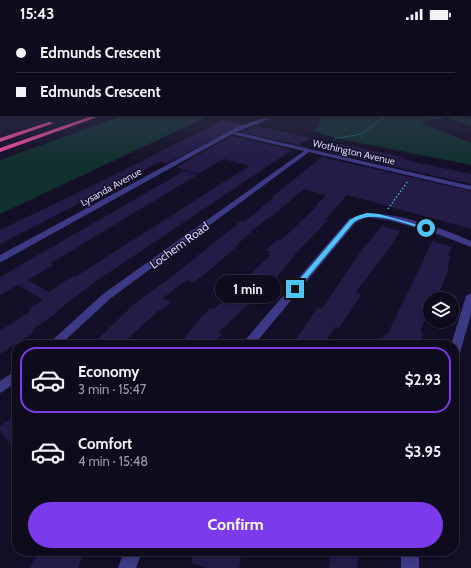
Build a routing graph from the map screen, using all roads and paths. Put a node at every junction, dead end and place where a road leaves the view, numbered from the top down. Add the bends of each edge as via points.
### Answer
1 (97, 116) edge
2 (382, 116) edge
3 (425, 116) edge
4 (267, 119) dead end
5 (443, 119) dead end
6 (56, 122) dead end
7 (232, 133) junction
8 (0, 140) edge
9 (0, 150) edge
10 (309, 150) junction
11 (321, 150) dead end
12 (413, 175) junction
13 (471, 188) edge
14 (384, 216) junction
15 (471, 244) edge
16 (0, 259) edge
17 (471, 296) edge
18 (59, 340) edge
19 (251, 340) edge
20 (458, 340) edge
21 (12, 379) edge
22 (0, 388) edge
23 (131, 556) edge
24 (410, 556) edge
25 (127, 568) edge
26 (410, 568) edge

1 - 9 highway
2 - 11 path via 362,134 337,138
3 - 5 path
4 - 7 street, Lysanda Avenue via 248,124
6 - 8 highway
7 - 10 street, Wothington Avenue
7 - 16 street, Lysanda Avenue
10 - 12 street, Wothington Avenue
10 - 18 street, Lochem Road via 107,296
12 - 13 street, Wothington Avenue
12 - 14 path
14 - 15 street via 451,235
14 - 19 street via 367,215 352,221
17 - 20 street
21 - 22 street
23 - 25 street
24 - 26 street

